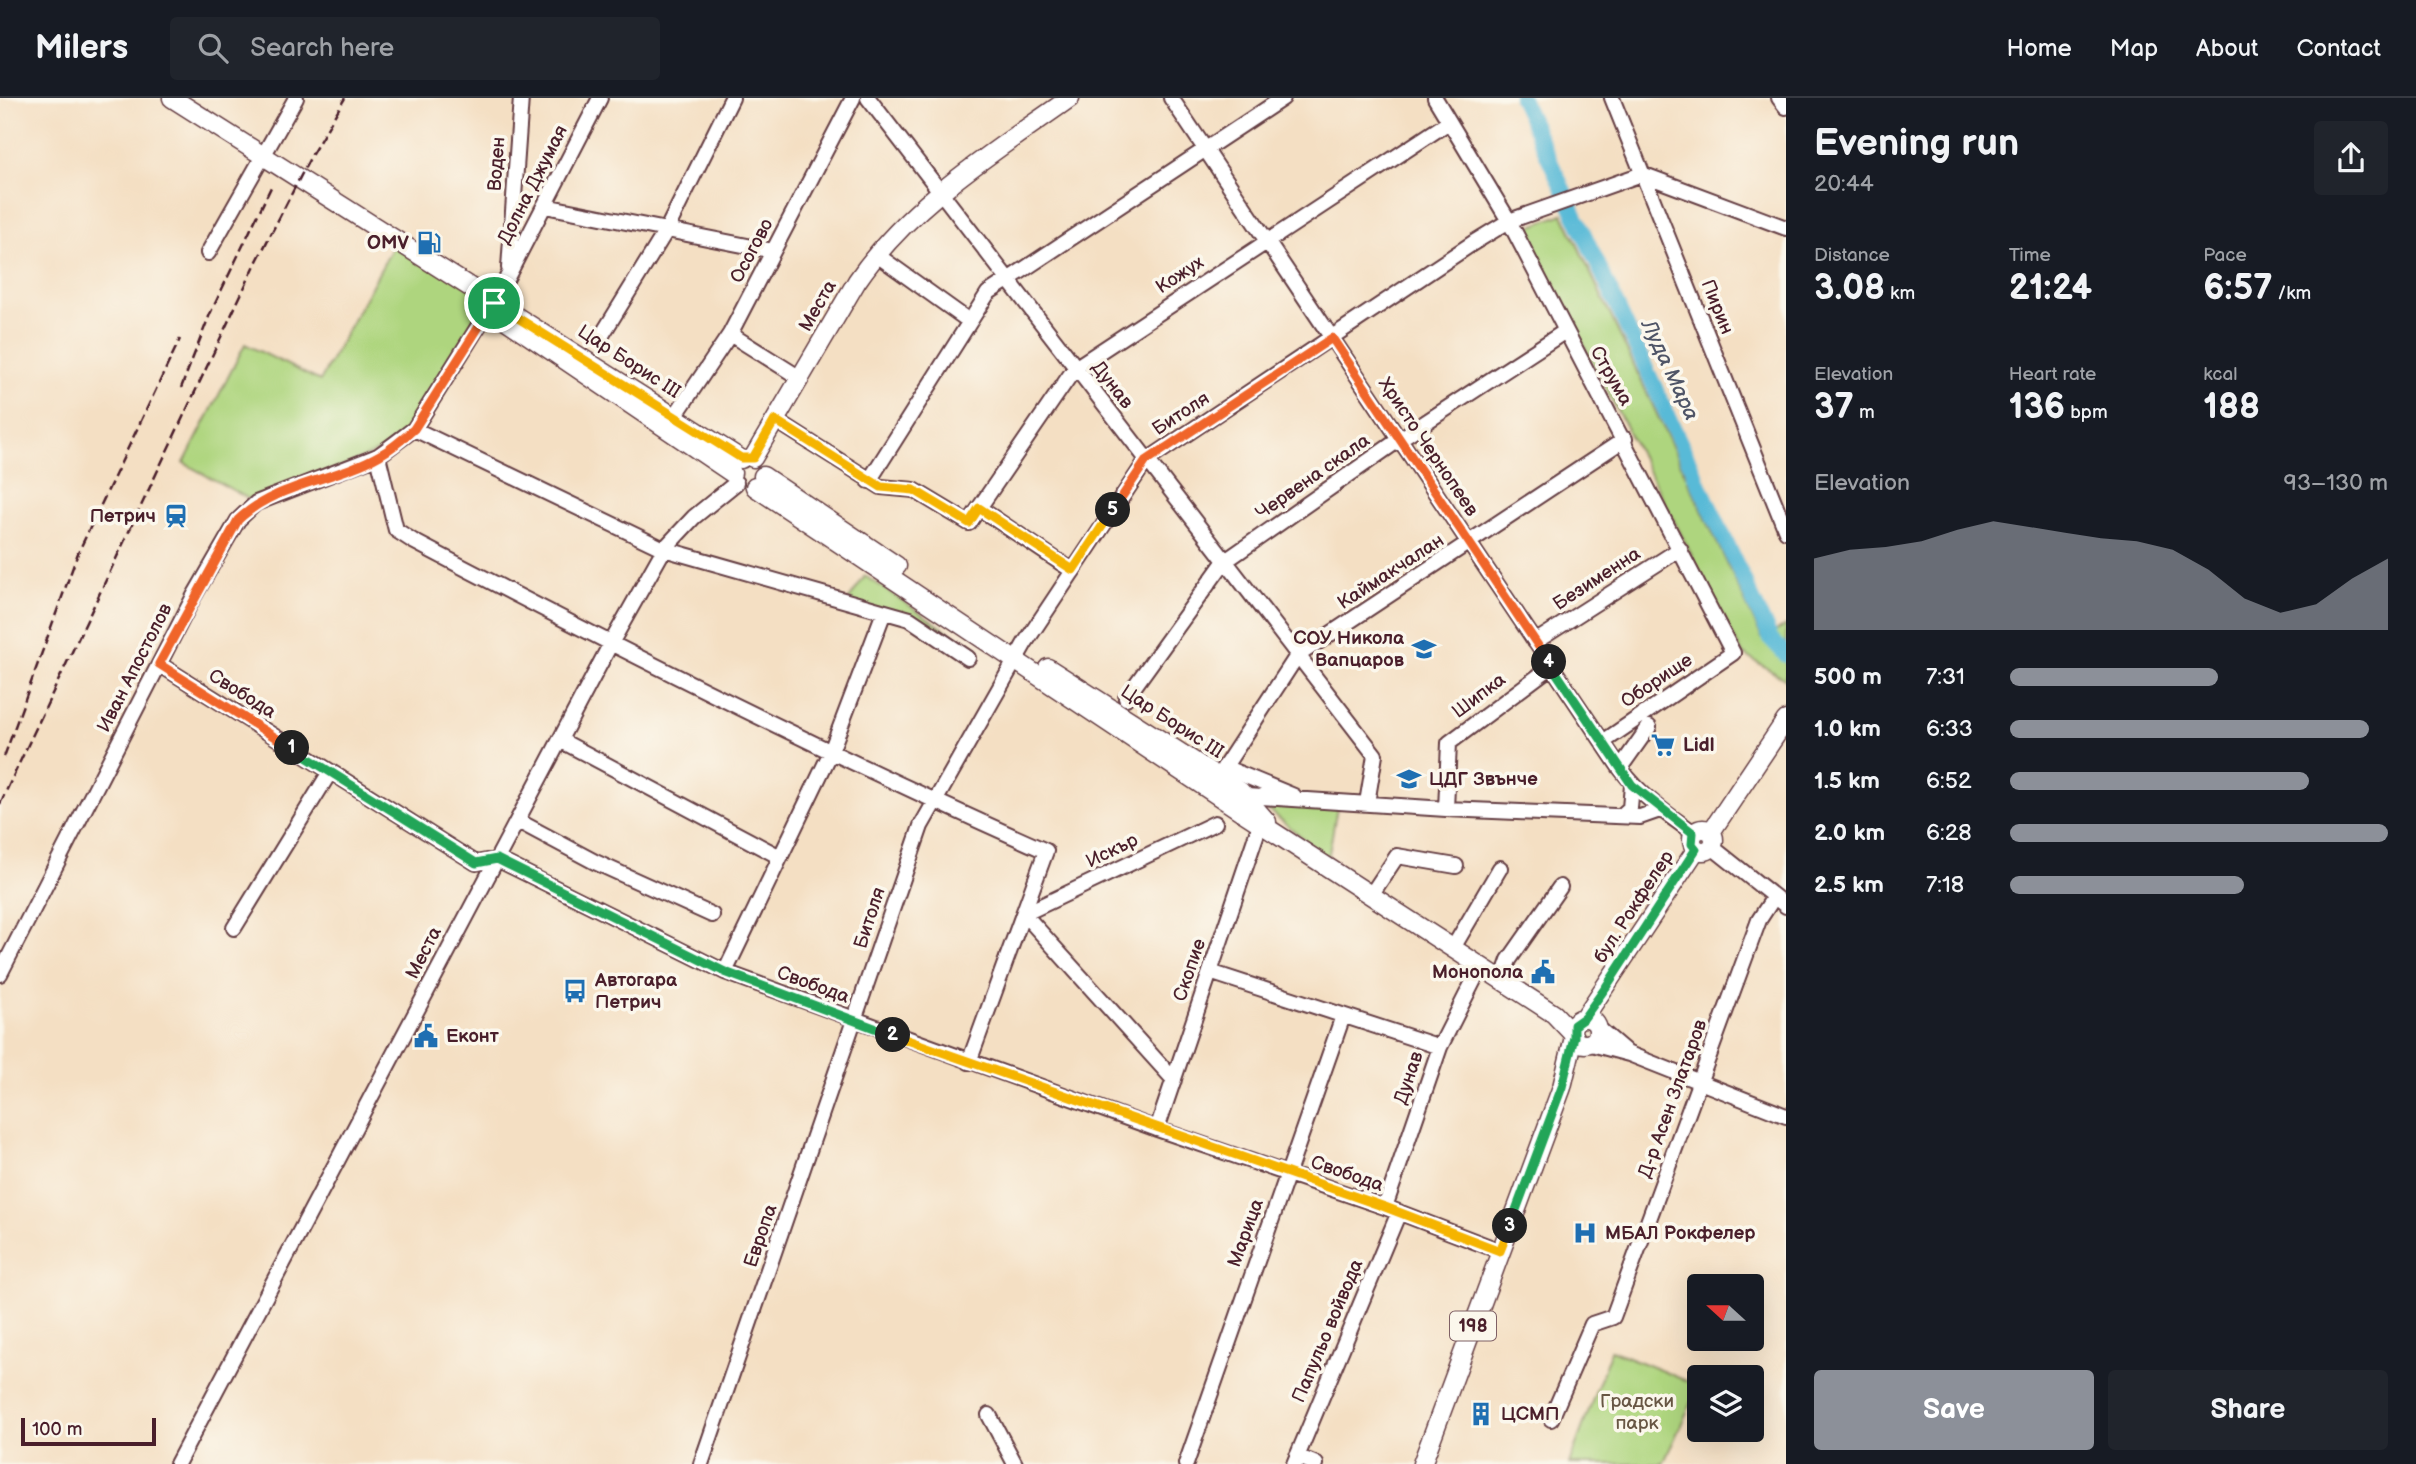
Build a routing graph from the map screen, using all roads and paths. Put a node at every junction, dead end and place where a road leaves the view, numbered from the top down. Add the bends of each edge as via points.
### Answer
1 (172, 98) edge
2 (296, 98) edge
3 (521, 98) edge
4 (600, 98) edge
5 (732, 98) edge
6 (853, 98) edge
7 (868, 98) edge
8 (1070, 98) edge
9 (1171, 98) edge
10 (1283, 98) edge
11 (1435, 98) edge
12 (1612, 98) edge
13 (1779, 98) edge
14 (1786, 107) edge
15 (1449, 122) junction
16 (1206, 149) junction
17 (262, 156) junction
18 (1642, 174) junction
19 (939, 191) junction
20 (545, 206) junction
21 (1509, 221) junction
22 (1786, 228) edge
23 (666, 232) junction
24 (1267, 241) junction
25 (773, 251) junction
26 (208, 253) dead end
27 (877, 255) junction
28 (509, 275) junction
29 (1006, 278) junction
30 (494, 303) junction
31 (969, 321) junction
32 (1564, 332) junction
33 (730, 334) junction
34 (602, 335) dead end
35 (1332, 338) junction
36 (1075, 368) junction
37 (800, 378) junction
38 (675, 416) junction
39 (775, 420) junction
40 (414, 429) junction
41 (1400, 439) junction
42 (1625, 439) junction
43 (378, 456) junction
44 (1146, 461) junction
45 (740, 468) junction
46 (759, 481) junction
47 (869, 481) junction
48 (979, 508) junction
49 (1786, 531) edge
50 (1470, 544) junction
51 (664, 549) junction
52 (1680, 549) junction
53 (1224, 562) junction
54 (1073, 570) junction
55 (884, 612) junction
56 (1535, 642) junction
57 (610, 645) junction
58 (1733, 653) joint
59 (1018, 655) junction
60 (1297, 656) junction
61 (968, 658) dead end
62 (159, 664) junction
63 (1552, 666) junction
64 (1126, 698) dead end
65 (1786, 720) edge
66 (1648, 727) dead end
67 (560, 740) junction
68 (1602, 742) junction
69 (830, 754) junction
70 (1620, 768) junction
71 (330, 772) junction
72 (1221, 772) junction
73 (1632, 785) junction
74 (1239, 797) junction
75 (1304, 800) junction
76 (933, 802) junction
77 (1367, 803) junction
78 (1446, 809) junction
79 (1660, 810) junction
80 (1621, 816) junction
81 (518, 821) junction
82 (1215, 822) dead end
83 (1260, 824) junction
84 (1278, 836) junction
85 (1703, 841) junction
86 (780, 857) junction
87 (497, 859) junction
88 (1456, 866) dead end
89 (1500, 868) dead end
90 (1560, 887) dead end
91 (1371, 895) junction
92 (1774, 897) junction
93 (1786, 906) edge
94 (1024, 914) junction
95 (712, 915) dead end
96 (234, 928) dead end
97 (1453, 948) junction
98 (1481, 967) junction
99 (725, 972) junction
100 (1210, 972) junction
101 (0, 974) edge
102 (1502, 980) junction
103 (1343, 1016) junction
104 (856, 1021) junction
105 (1584, 1031) junction
106 (1440, 1047) junction
107 (970, 1062) junction
108 (1174, 1080) junction
109 (1700, 1084) junction
110 (1786, 1116) edge
111 (1157, 1129) junction
112 (1289, 1174) junction
113 (1392, 1210) junction
114 (1500, 1251) junction
115 (989, 1415) dead end
116 (1550, 1419) dead end
117 (1295, 1460) edge
118 (177, 1464) edge
119 (701, 1464) edge
120 (1015, 1464) edge
121 (1186, 1464) edge
122 (1316, 1464) edge
123 (1422, 1464) edge

1 - 17 main road, Цар Борис III
2 - 17 street
3 - 28 street, Воден
4 - 20 street, Долна Джумая
5 - 23 street
6 - 25 street, Осогово
7 - 19 street, Дунав
8 - 19 main road, Места
9 - 16 street, Христо Чернопеев
10 - 16 street
11 - 15 street, Струма
12 - 18 street, Пирин
13 - 14 street
15 - 21 street, Струма
15 - 24 street, Кожух
16 - 24 street, Христо Чернопеев
16 - 29 street
17 - 26 street
17 - 30 main road, Цар Борис III
18 - 21 street, Битоля
18 - 22 street
18 - 49 street, Пирин
19 - 27 main road, Места
19 - 29 street, Дунав
20 - 23 street
20 - 28 street, Долна Джумая
21 - 32 street, Струма
21 - 35 street, Битоля
23 - 25 street
23 - 34 street
24 - 35 street, Христо Чернопеев
24 - 36 street, Кожух
25 - 33 street, Осогово
27 - 31 street
27 - 37 main road, Места
28 - 30 street, Долна Джумая
29 - 31 street via 988,293
29 - 36 street, Дунав
30 - 38 main road, Цар Борис III
30 - 40 street, Долна Джумая
30 - 45 main road, Цар Борис III via 508,323
31 - 47 street
32 - 41 street, Червена скала
32 - 42 street, Струма
33 - 37 street
33 - 38 street, Осогово
35 - 41 street, Христо Чернопеев
35 - 44 street, Битоля
36 - 44 street, Дунав
36 - 48 street, Кожух
37 - 39 main road, Места
38 - 45 main road, Цар Борис III
39 - 45 main road, Места
39 - 47 street
40 - 43 street, Долна Джумая
40 - 51 street
41 - 50 street, Христо Чернопеев
41 - 53 street, Червена скала
42 - 50 street, Каймакчалан
42 - 52 street, Струма
43 - 57 street via 396,530
43 - 62 street, Иван Апостолов via 256,503 238,520
44 - 53 street, Дунав
44 - 54 street, Битоля
45 - 46 main road via 746,489
45 - 46 main road via 762,465
45 - 51 street, Места
46 - 59 main road, Цар Борис III
47 - 48 street via 881,487 914,490 969,523
48 - 54 street
50 - 56 street, Христо Чернопеев
50 - 60 street, Каймакчалан
51 - 55 street
51 - 57 street, Места
52 - 56 street, Безименна
52 - 58 street, Струма
53 - 60 street, Дунав
53 - 64 street, Червена скала
54 - 59 street, Битоля
55 - 61 street via 910,620
55 - 69 street
56 - 63 street, Христо Чернопеев
57 - 67 street, Места
57 - 69 street
58 - 68 street, Оборище
59 - 72 main road, Цар Борис III
59 - 74 main road, Цар Борис III
59 - 76 street, Битоля
60 - 72 street, Каймакчалан
60 - 77 street, Дунав via 1375,755
62 - 71 street, Свобода
62 - 101 street, Иван Апостолов
63 - 68 street, Христо Чернопеев
63 - 78 street, Шипка via 1449,743
65 - 85 main road, бул. Рокфелер / 198
66 - 70 street
67 - 81 street, Места
67 - 86 street
68 - 70 street, Христо Чернопеев
69 - 76 street
69 - 86 street
70 - 73 street, Христо Чернопеев
71 - 87 street, Свобода via 476,863
71 - 96 street
72 - 74 main road, Цар Борис III
72 - 75 street
73 - 79 street, Христо Чернопеев
73 - 80 street via 1630,808
74 - 75 street, Цар Борис III
74 - 83 main road
74 - 84 main road
75 - 77 street, Цар Борис III
76 - 94 street via 1046,850
76 - 104 street, Битоля
77 - 78 street, Цар Борис III
78 - 80 street, Цар Борис III
79 - 80 street, Цар Борис III via 1640,817
79 - 85 street
81 - 87 street, Места
81 - 95 street
82 - 94 street, Искър
83 - 84 main road
83 - 100 street, Скопие
84 - 91 main road
85 - 92 street
85 - 105 main road, бул. Рокфелер / 198 via 1606,987
86 - 99 street
87 - 99 street, Свобода
87 - 118 street, Места
88 - 91 street via 1397,856
89 - 97 street
90 - 102 street via 1509,960
91 - 97 main road
92 - 93 street
92 - 109 street, Д-р Асен Златаров via 1759,920
94 - 107 street
94 - 108 street
97 - 98 main road
98 - 102 main road
98 - 106 street, Дунав
99 - 104 street, Свобода
100 - 103 street
100 - 108 street, Скопие
102 - 105 main road
103 - 106 street
103 - 112 street, Марица
104 - 107 street, Свобода
104 - 119 street, Европа
105 - 109 street
105 - 114 main road, бул. Рокфелер / 198
106 - 113 street, Дунав
107 - 111 street, Свобода
108 - 111 street, Скопие
109 - 110 street
109 - 116 street, Д-р Асен Златаров via 1613,1317 1592,1324
111 - 112 street, Свобода
112 - 113 street, Свобода
112 - 121 street, Марица
113 - 114 street, Свобода
113 - 117 street, Папульо войвода
114 - 123 main road, бул. Рокфелер / 198
115 - 120 street
117 - 122 street

